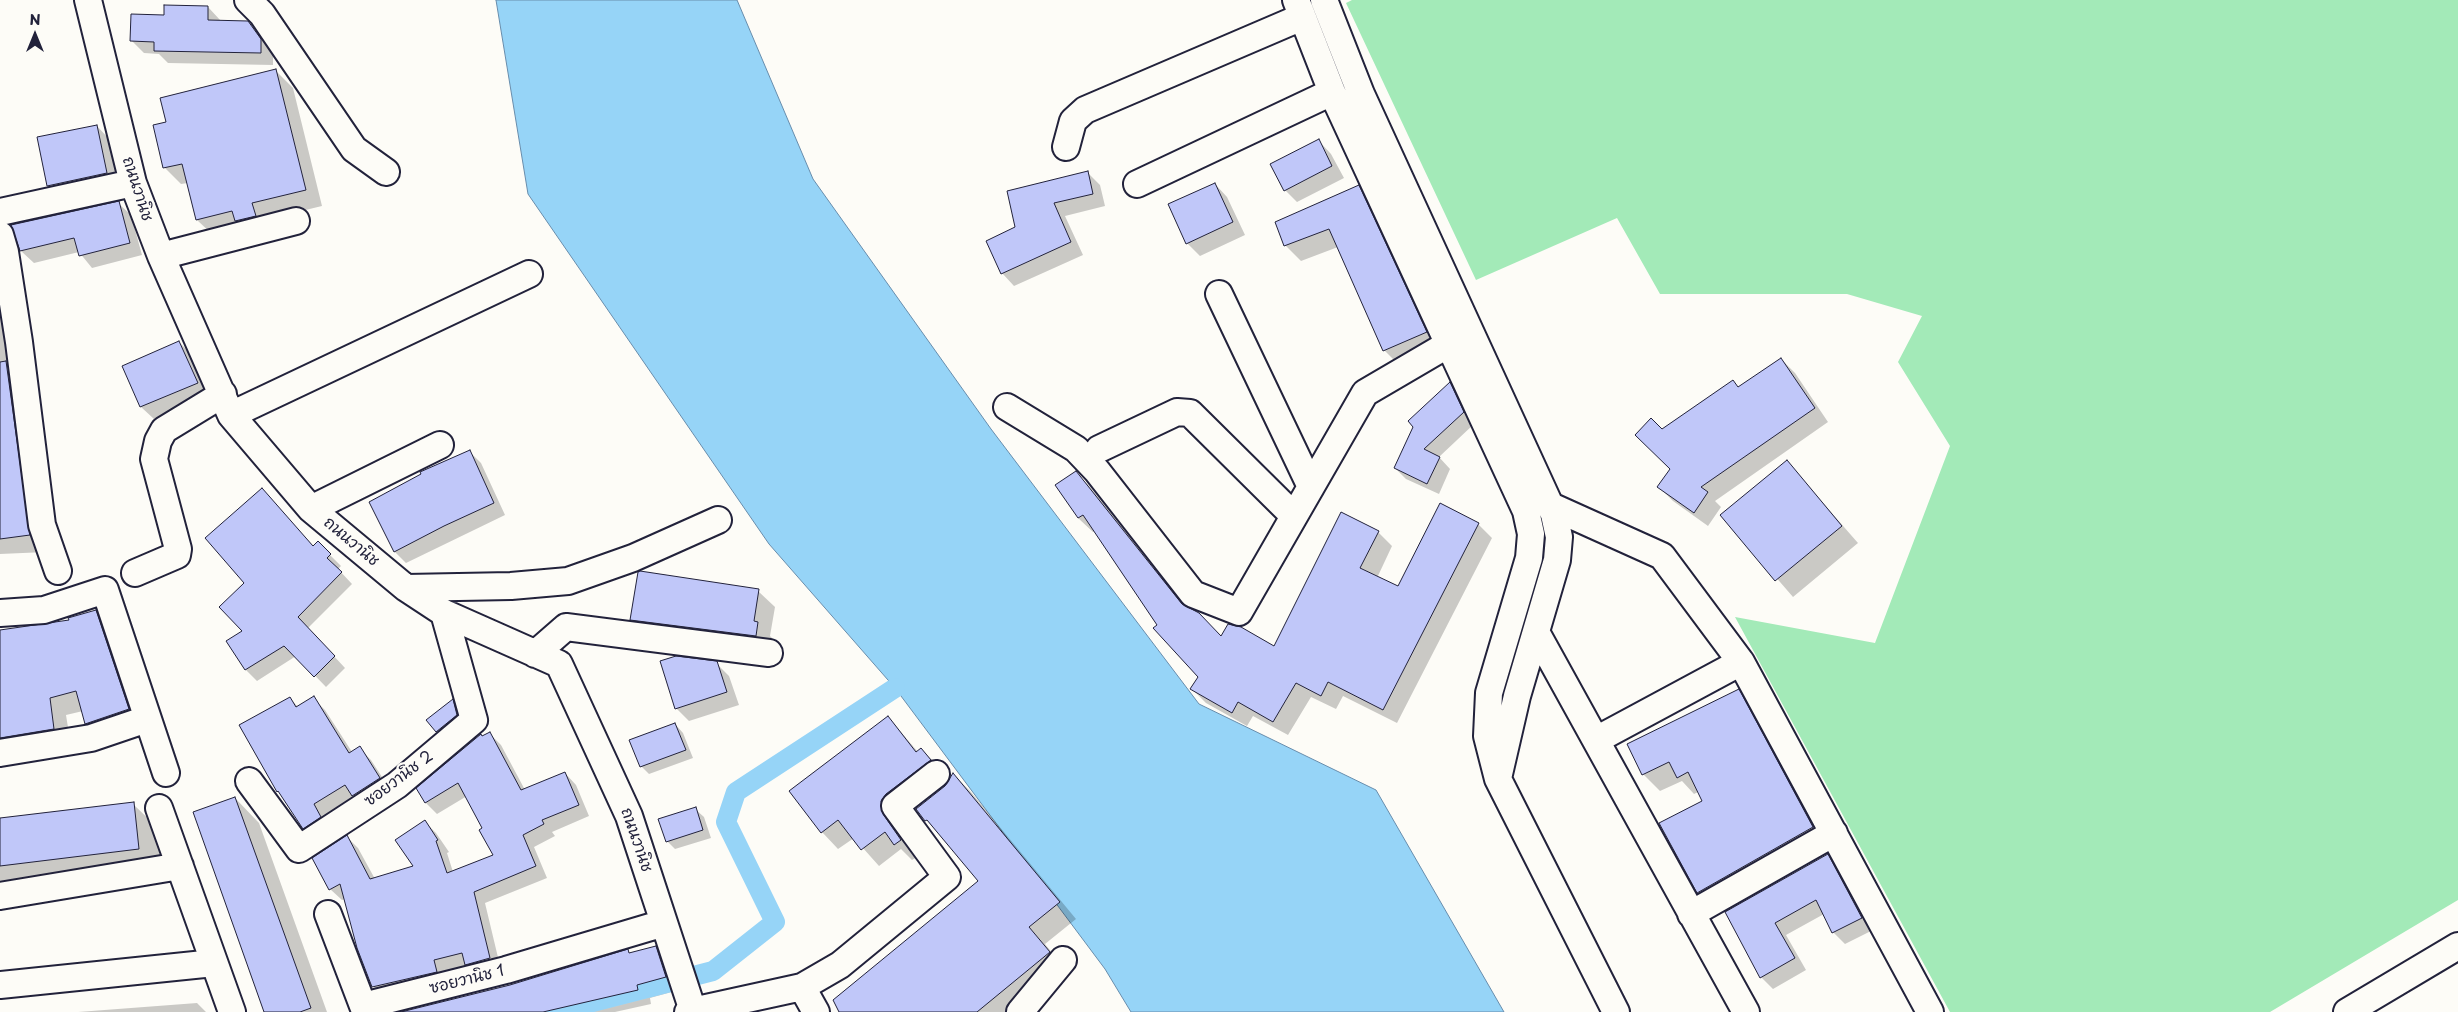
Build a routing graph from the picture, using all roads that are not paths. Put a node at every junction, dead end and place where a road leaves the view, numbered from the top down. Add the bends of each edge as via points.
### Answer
1 (88, 0) edge
2 (248, 0) edge
3 (1324, 0) edge
4 (1300, 5) edge
5 (1332, 92) junction
6 (1066, 147) dead end
7 (386, 172) dead end
8 (133, 184) junction
9 (1137, 184) dead end
10 (0, 212) edge
11 (296, 221) dead end
12 (0, 235) edge
13 (161, 256) junction
14 (529, 274) dead end
15 (1220, 294) dead end
16 (1447, 345) junction
17 (227, 405) junction
18 (1007, 407) dead end
19 (440, 444) dead end
20 (1099, 448) dead end
21 (1310, 487) junction
22 (1551, 506) junction
23 (311, 510) junction
24 (1294, 516) junction
25 (718, 520) dead end
26 (58, 571) dead end
27 (136, 573) dead end
28 (406, 588) junction
29 (0, 613) edge
30 (444, 613) junction
31 (1536, 632) junction
32 (769, 653) dead end
33 (535, 654) junction
34 (1741, 662) junction
35 (147, 719) junction
36 (1596, 740) junction
37 (0, 753) edge
38 (166, 773) dead end
39 (936, 774) dead end
40 (1498, 779) junction
41 (249, 781) dead end
42 (159, 808) dead end
43 (1834, 833) junction
44 (180, 866) junction
45 (0, 896) edge
46 (328, 914) dead end
47 (1691, 914) junction
48 (664, 923) junction
49 (2458, 946) edge
50 (1063, 960) dead end
51 (214, 963) junction
52 (0, 985) edge
53 (802, 987) junction
54 (690, 1011) edge
55 (232, 1012) edge
56 (816, 1012) edge
57 (1020, 1012) edge
58 (1616, 1012) edge
59 (1746, 1012) edge
60 (1930, 1012) edge
61 (2347, 1012) edge

1 - 8 street, ถนนวานิช
2 - 7 street via 262,14 354,149
3 - 22 street via 1360,94
4 - 5 street
4 - 6 street via 1085,110 1073,121
5 - 9 street
5 - 16 street
8 - 10 street
8 - 13 street, ถนนวานิช
11 - 13 street
12 - 26 street via 19,342 42,524
13 - 17 street, ถนนวานิช
14 - 17 street
15 - 21 street
16 - 21 street via 1364,393
16 - 40 street via 1526,511 1531,534 1529,558 1489,693 1486,736
17 - 23 street, ถนนวานิช
17 - 27 street via 164,430 154,459 177,555
18 - 24 street via 1076,449 1193,594 1239,612
19 - 23 street
20 - 24 street via 1178,412 1190,413
21 - 24 street
22 - 31 street via 1559,537 1557,560
22 - 34 street via 1662,556
23 - 28 street, ถนนวานิช
25 - 28 street via 633,558 568,581
28 - 30 street, ถนนวานิช
29 - 35 street via 44,610 105,590
30 - 33 street, ถนนวานิช
30 - 41 street, ซอยวานิช 2 via 474,720 397,785 299,849
31 - 36 street
31 - 40 street
32 - 33 street via 566,627
33 - 48 street, ถนนวานิช via 559,664 630,816
34 - 36 street
34 - 43 street
35 - 37 street via 91,738
35 - 38 street
36 - 47 street
39 - 53 street via 895,806 948,877 840,965
40 - 58 street
42 - 44 street
43 - 47 street
43 - 60 street
44 - 45 street
44 - 51 street
46 - 48 street, ซอยวานิช 1 via 363,1006 506,970
47 - 59 street
48 - 54 street, ถนนวานิช
49 - 61 street
50 - 57 street
51 - 52 street
51 - 55 street
53 - 54 street
53 - 56 street

